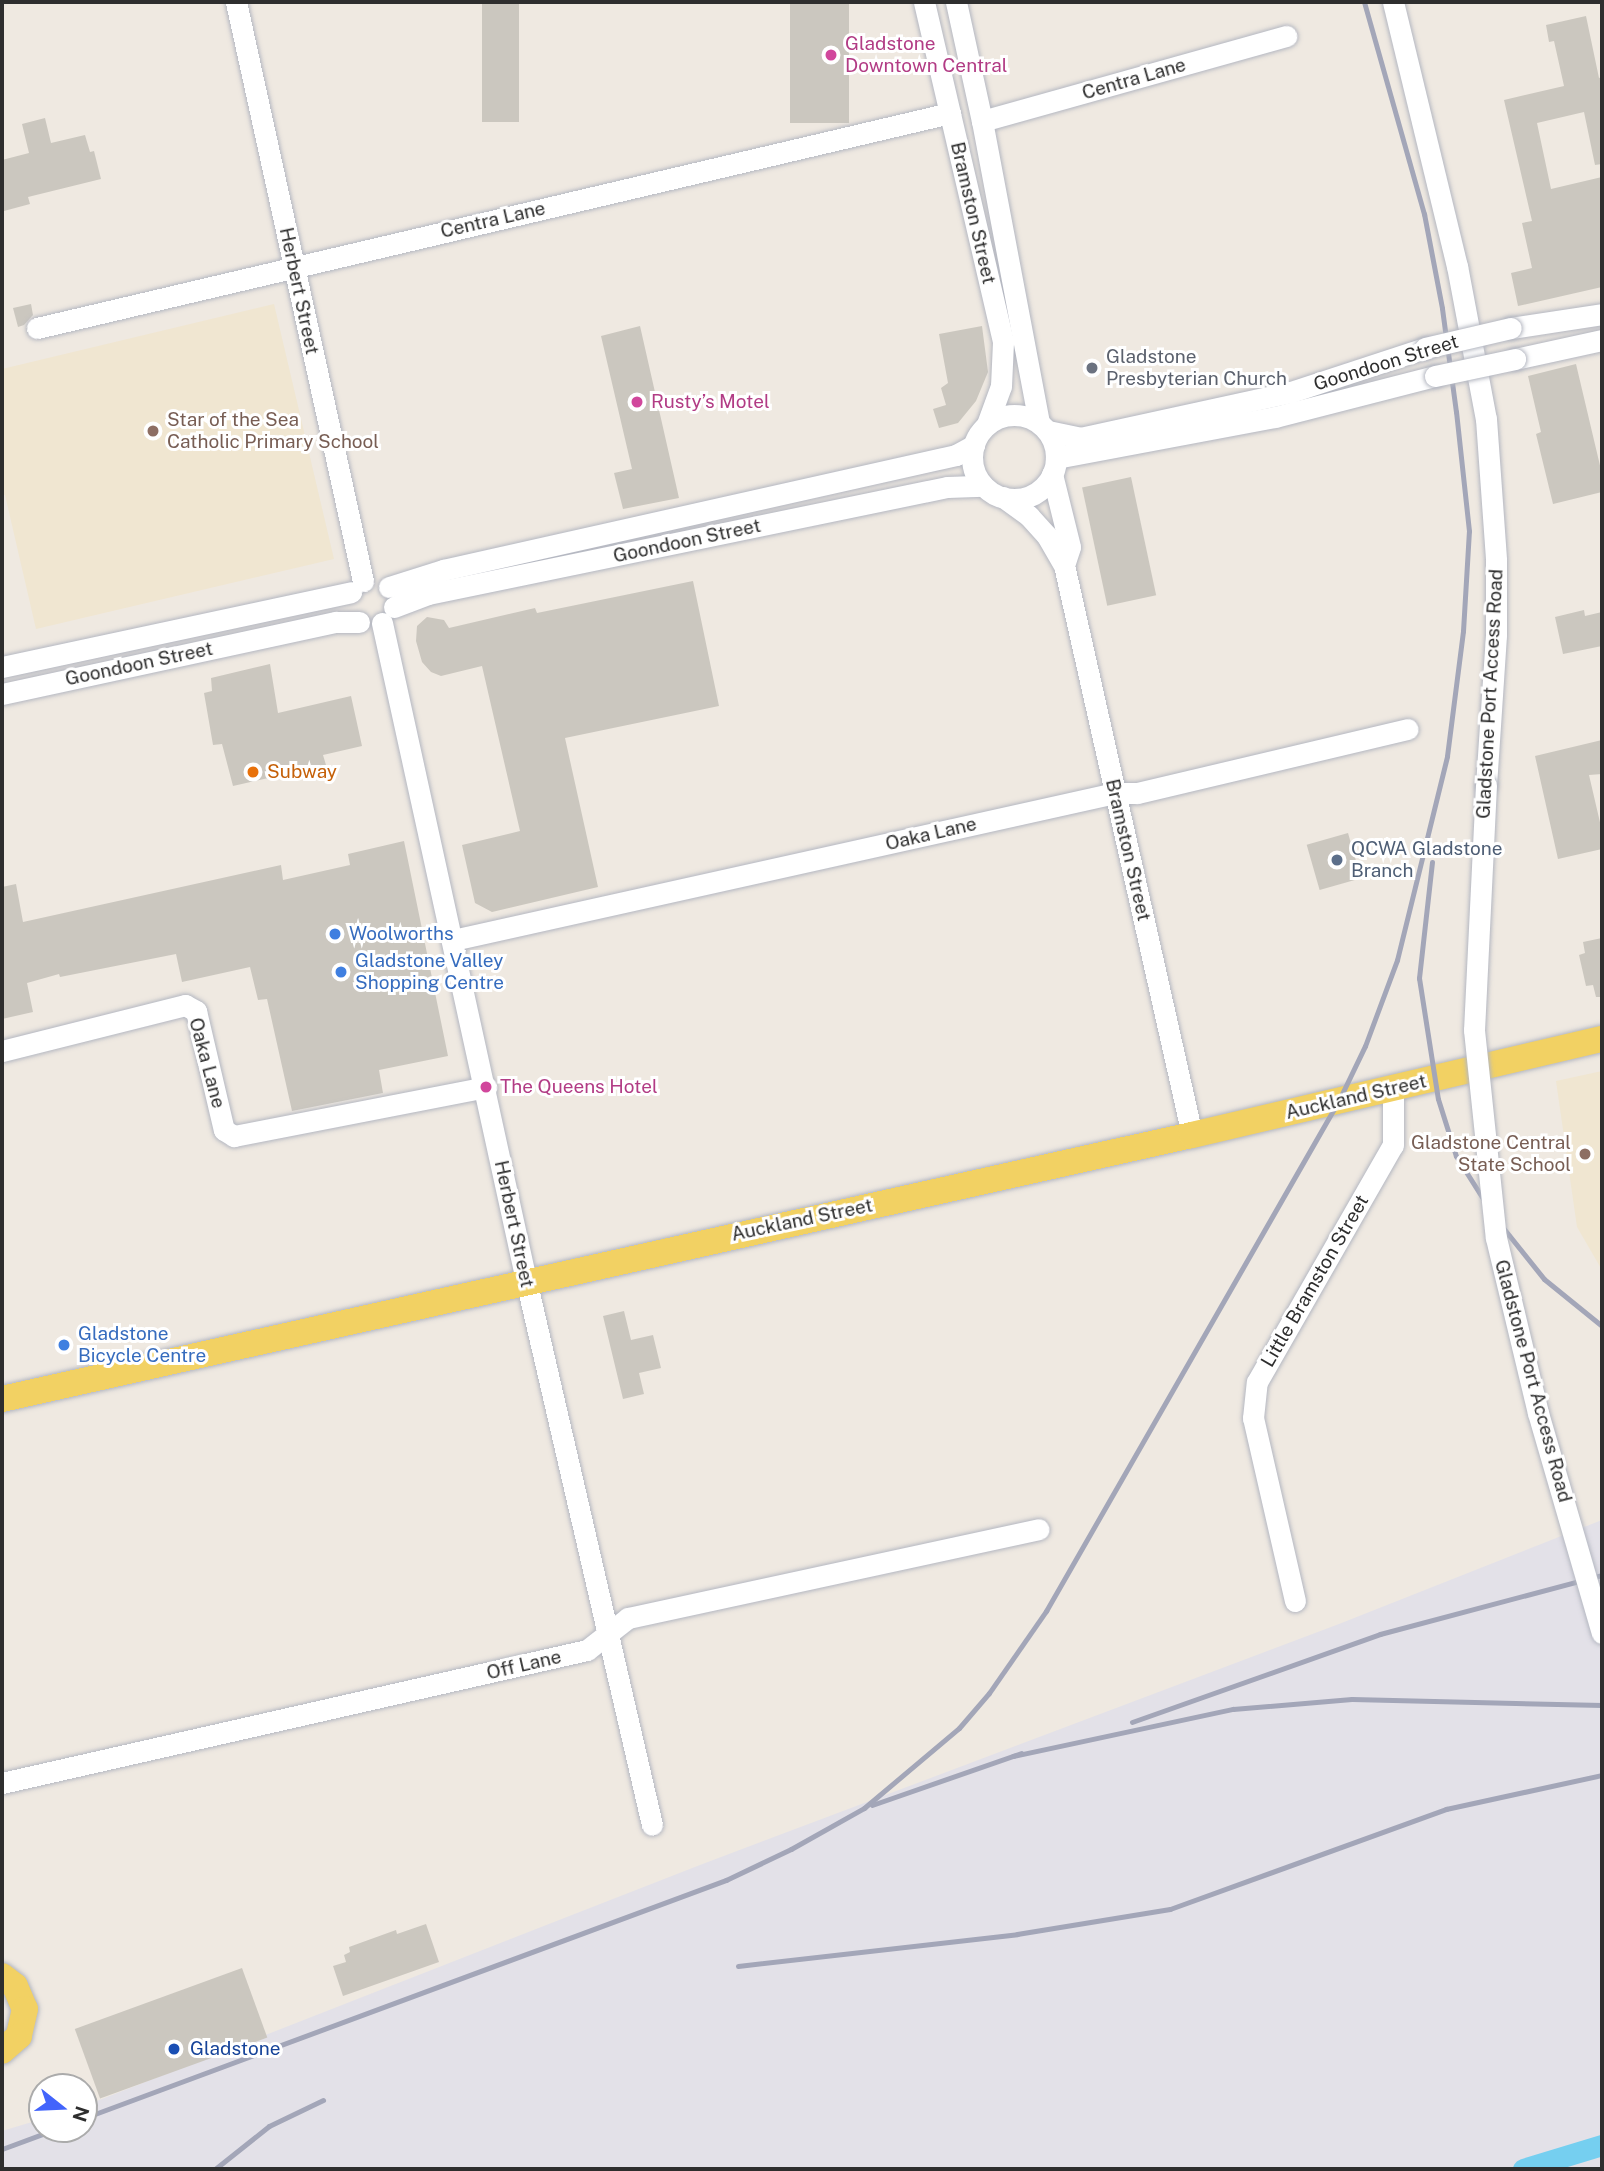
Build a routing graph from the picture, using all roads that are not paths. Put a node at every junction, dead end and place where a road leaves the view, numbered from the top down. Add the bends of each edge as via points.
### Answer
1 (236, 2) edge
2 (924, 2) edge
3 (956, 2) edge
4 (1393, 2) edge
5 (1286, 36) dead end
6 (950, 113) junction
7 (982, 121) junction
8 (294, 267) junction
9 (1602, 314) edge
10 (37, 328) dead end
11 (1602, 340) edge
12 (987, 424) junction
13 (1043, 427) junction
14 (974, 445) junction
15 (1054, 466) junction
16 (984, 486) junction
17 (1003, 497) junction
18 (1064, 565) junction
19 (357, 586) junction
20 (388, 606) junction
21 (359, 622) junction
22 (2, 667) edge
23 (2, 694) edge
24 (1408, 729) dead end
25 (1115, 793) junction
26 (453, 940) junction
27 (1602, 1040) edge
28 (2, 1051) edge
29 (486, 1087) junction
30 (1393, 1088) junction
31 (1192, 1135) junction
32 (526, 1280) junction
33 (2, 1398) edge
34 (1038, 1529) dead end
35 (1295, 1601) dead end
36 (1602, 1633) edge
37 (607, 1636) junction
38 (2, 1783) edge
39 (652, 1825) dead end
40 (2, 1976) edge
41 (2, 2051) edge

1 - 8 street, Herbert Street
2 - 6 street, Bramston Street
3 - 7 street, Bramston Street
4 - 36 street, Gladstone Port Access Road, bridge via 1457,266 1486,419 1496,635 1474,1030 1496,1238 1538,1413
5 - 7 street, Centra Lane
6 - 8 street, Centra Lane
6 - 12 street, Bramston Street via 1003,342 1001,386
7 - 13 street, Bramston Street
8 - 10 street, Centra Lane
8 - 19 street, Herbert Street
9 - 13 street, Goondoon Street, bridge via 1425,348 1264,398 1080,438
11 - 15 street, Goondoon Street, bridge
12 - 13 street via 1018,415
12 - 14 street
13 - 15 street
14 - 16 street via 972,459
14 - 20 street, Goondoon Street via 956,455 456,567
15 - 17 street via 1037,492 1015,499
15 - 18 street, Bramston Street via 1070,547
16 - 17 street
16 - 20 street, Goondoon Street via 919,492
17 - 18 street, Bramston Street via 1047,536
18 - 25 street, Bramston Street
19 - 20 street via 377,580
19 - 21 street via 349,608
19 - 22 street, Goondoon Street
20 - 21 street via 375,625
20 - 26 street, Herbert Street
21 - 23 street, Goondoon Street via 336,622
24 - 25 street, Oaka Lane via 1137,793
25 - 26 street, Oaka Lane
25 - 31 street, Bramston Street
26 - 29 street, Herbert Street
27 - 30 main road, Auckland Street
28 - 29 street, Oaka Lane via 186,1005 196,1011 224,1130 234,1136
29 - 32 street, Herbert Street
30 - 31 main road, Auckland Street
30 - 35 street, Little Bramston Street via 1392,1145 1257,1382 1253,1418
31 - 32 main road, Auckland Street
32 - 33 main road, Auckland Street
32 - 37 street, Herbert Street
34 - 37 street, Off Lane via 628,1618
37 - 38 street, Off Lane via 587,1650
37 - 39 street, Herbert Street
40 - 41 main road via 15,1986 25,2009 19,2036

